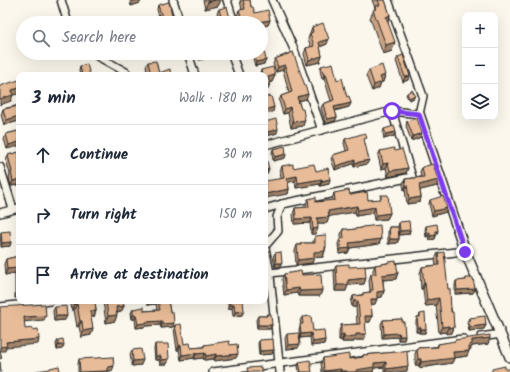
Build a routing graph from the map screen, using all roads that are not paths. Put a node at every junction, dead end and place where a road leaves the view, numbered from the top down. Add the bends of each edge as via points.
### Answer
1 (61, 0) edge
2 (173, 0) edge
3 (227, 0) edge
4 (272, 0) edge
5 (388, 0) edge
6 (66, 16) edge
7 (178, 16) edge
8 (232, 16) edge
9 (104, 60) edge
10 (190, 60) edge
11 (234, 60) edge
12 (126, 72) edge
13 (194, 72) edge
14 (238, 72) edge
15 (392, 111) junction
16 (419, 114) junction
17 (322, 130) junction
18 (268, 145) edge
19 (0, 167) edge
20 (282, 204) junction
21 (16, 208) edge
22 (268, 208) edge
23 (0, 213) edge
24 (268, 243) edge
25 (465, 252) junction
26 (268, 275) edge
27 (25, 304) edge
28 (0, 307) edge
29 (501, 334) junction
30 (510, 357) edge
31 (278, 364) junction
32 (213, 372) edge
33 (280, 372) edge

1 - 6 street
2 - 7 street
3 - 8 street
4 - 17 street via 293,47
5 - 16 street via 423,96
9 - 12 street
10 - 13 street
11 - 14 street
15 - 16 street
15 - 17 street
15 - 20 street via 412,177
16 - 25 street
17 - 18 street
19 - 21 street
20 - 22 street
20 - 24 street via 277,217 278,231
21 - 23 street
25 - 26 street
25 - 29 street
26 - 31 street
27 - 28 street
29 - 30 street
29 - 31 street
31 - 32 street
31 - 33 street

